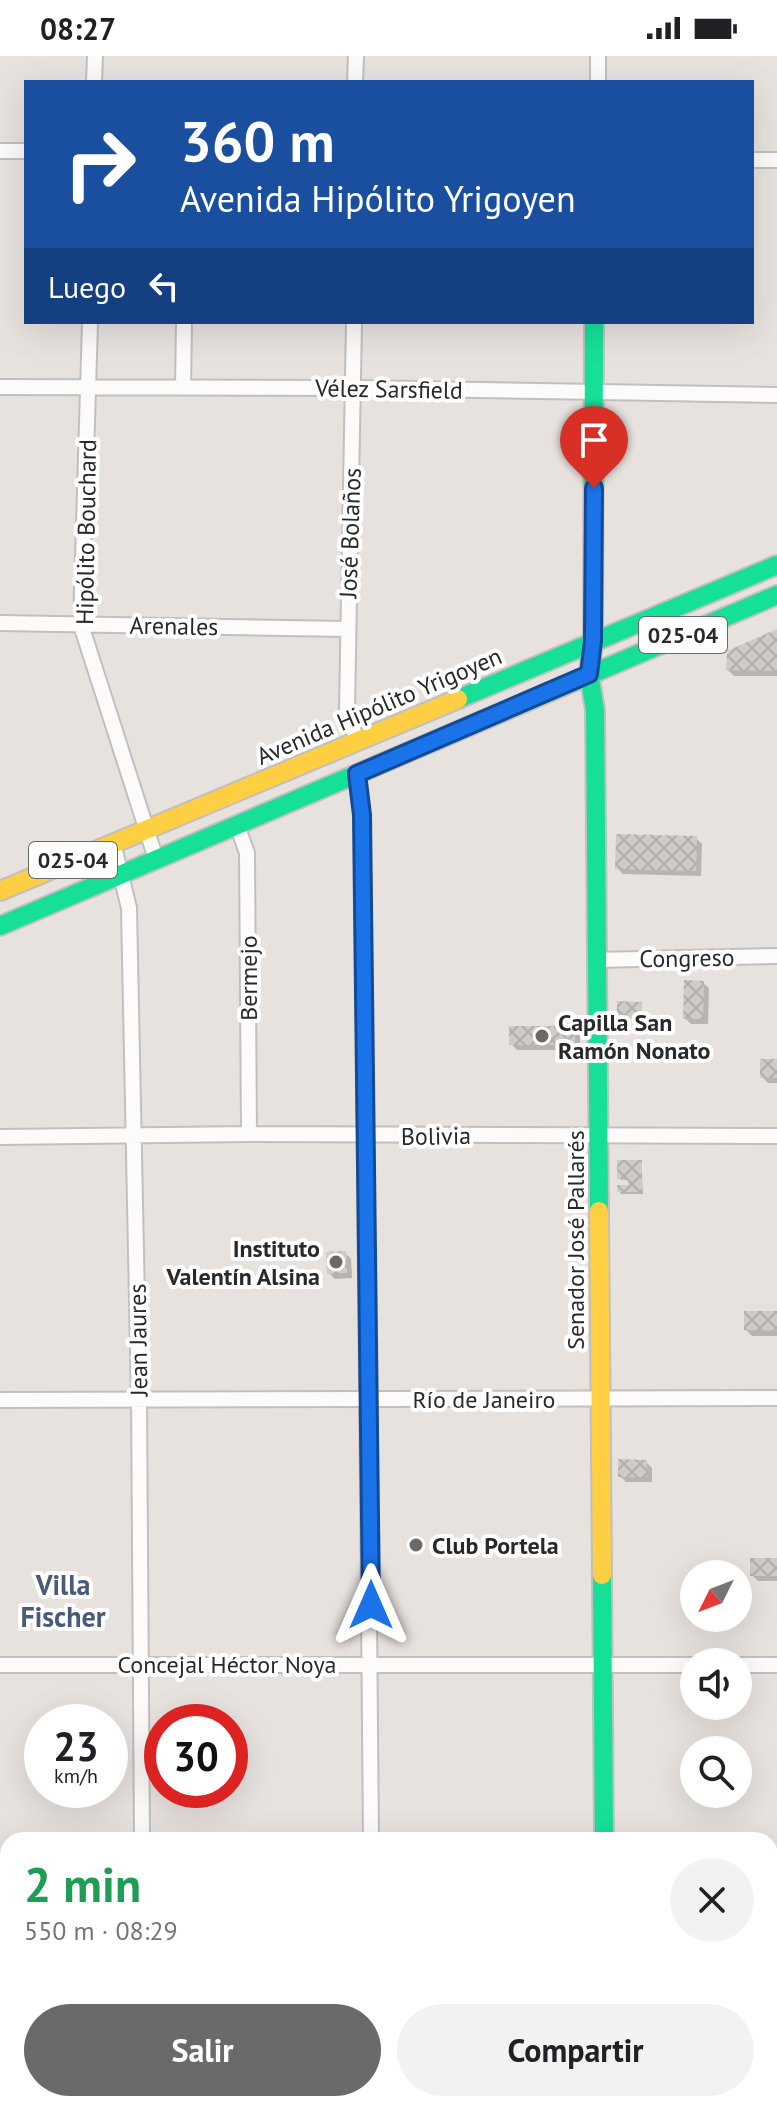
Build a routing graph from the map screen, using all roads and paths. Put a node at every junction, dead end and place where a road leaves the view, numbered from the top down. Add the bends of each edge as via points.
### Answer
1 (95, 56) edge
2 (356, 56) edge
3 (598, 56) edge
4 (94, 80) edge
5 (355, 80) edge
6 (598, 80) edge
7 (0, 151) edge
8 (24, 151) edge
9 (754, 160) edge
10 (777, 160) edge
11 (90, 324) edge
12 (184, 324) edge
13 (354, 324) edge
14 (594, 324) edge
15 (0, 387) edge
16 (183, 387) junction
17 (88, 388) junction
18 (354, 388) junction
19 (596, 392) junction
20 (777, 395) edge
21 (777, 565) edge
22 (777, 595) edge
23 (0, 623) edge
24 (81, 625) junction
25 (347, 629) junction
26 (593, 641) junction
27 (589, 674) junction
28 (357, 742) junction
29 (357, 774) junction
30 (237, 825) junction
31 (146, 829) junction
32 (113, 843) junction
33 (156, 859) junction
34 (123, 874) junction
35 (0, 891) edge
36 (0, 926) edge
37 (777, 956) edge
38 (596, 960) junction
39 (249, 1134) junction
40 (600, 1134) junction
41 (133, 1136) junction
42 (777, 1136) edge
43 (0, 1137) edge
44 (366, 1137) junction
45 (599, 1398) junction
46 (777, 1398) edge
47 (139, 1399) junction
48 (369, 1399) junction
49 (0, 1400) edge
50 (139, 1663) junction
51 (371, 1664) junction
52 (0, 1665) edge
53 (602, 1665) junction
54 (680, 1665) edge
55 (752, 1665) edge
56 (777, 1665) edge
57 (142, 1832) edge
58 (371, 1832) edge
59 (604, 1832) edge

1 - 4 street
2 - 5 street
3 - 6 street
7 - 8 street
9 - 10 street
11 - 17 street, Hipólito Bouchard
12 - 16 street
13 - 18 street, José Bolaños
14 - 19 main road, Senador José Pallarés
15 - 17 street, Vélez Sarsfield
16 - 17 street, Vélez Sarsfield
16 - 18 street, Vélez Sarsfield
17 - 24 street, Hipólito Bouchard
18 - 19 street, Vélez Sarsfield
18 - 25 street, José Bolaños
19 - 20 street, Vélez Sarsfield
19 - 26 main road, Senador José Pallarés
21 - 26 main road, Avenida Hipólito Yrigoyen / 025-04
22 - 27 main road, 025-04
23 - 24 street, Arenales
24 - 25 street, Arenales
24 - 31 street, Hipólito Bouchard
25 - 28 street, José Bolaños via 347,709
26 - 27 main road, Senador José Pallarés
26 - 28 main road, Avenida Hipólito Yrigoyen / 025-04
27 - 29 main road, 025-04
27 - 38 main road, Senador José Pallarés via 595,710
28 - 31 main road, Avenida Hipólito Yrigoyen / 025-04
29 - 30 main road, 025-04
29 - 44 street
30 - 33 main road, 025-04
30 - 39 street, Bermejo via 247,853
31 - 32 main road, Avenida Hipólito Yrigoyen / 025-04
31 - 33 street
32 - 34 street, Jean Jaures
32 - 35 main road, Avenida Hipólito Yrigoyen / 025-04
33 - 34 main road, 025-04
34 - 36 main road, 025-04
34 - 41 street, Jean Jaures via 129,908
37 - 38 street, Congreso
38 - 40 main road, Senador José Pallarés
39 - 41 street, Bolivia
39 - 44 street, Bolivia
40 - 42 street, Bolivia
40 - 44 street, Bolivia
40 - 45 main road, Senador José Pallarés
41 - 43 street, Bolivia
41 - 47 street, Jean Jaures
44 - 48 street
45 - 46 street, Río de Janeiro
45 - 48 street, Río de Janeiro
45 - 53 main road, Senador José Pallarés
47 - 48 street, Río de Janeiro
47 - 49 street, Río de Janeiro
47 - 50 street, Jean Jaures
48 - 51 street
50 - 51 street, Concejal Héctor Noya
50 - 52 street, Concejal Héctor Noya
50 - 57 street, Jean Jaures
51 - 53 street, Concejal Héctor Noya
51 - 58 street
53 - 54 street, Concejal Héctor Noya
53 - 59 main road, Senador José Pallarés
55 - 56 street

